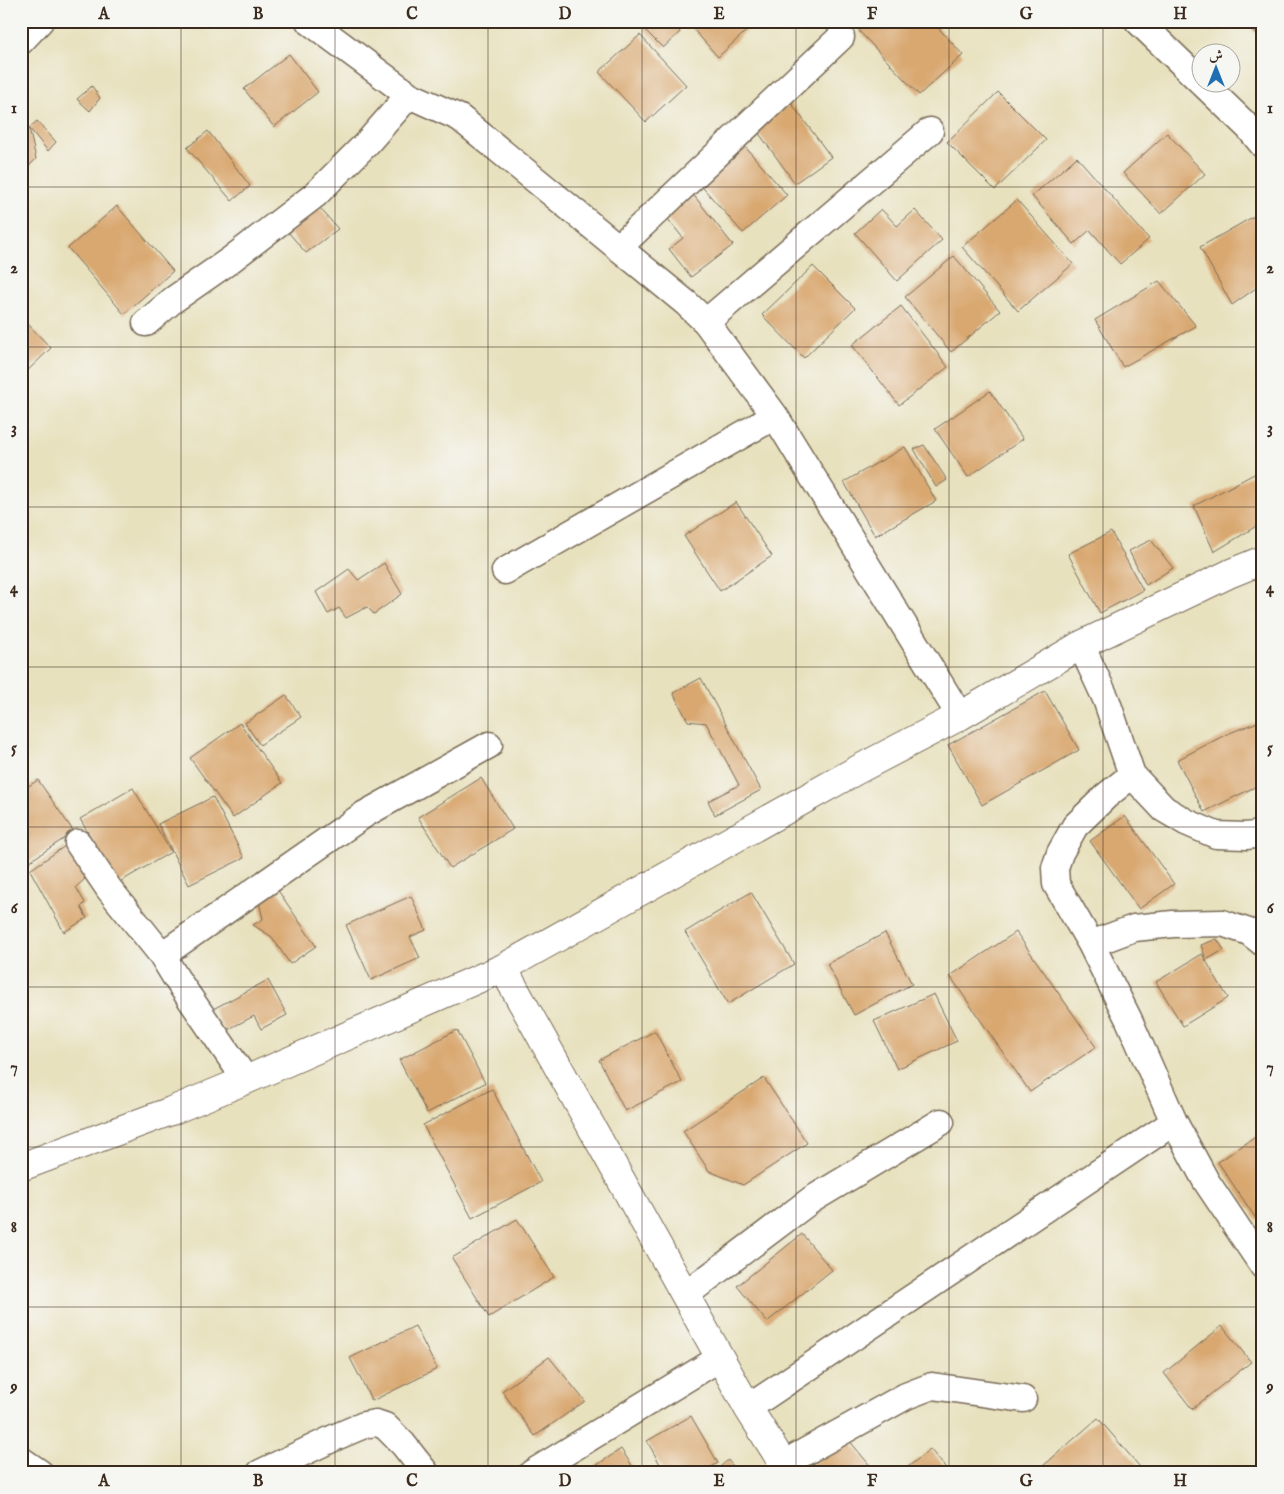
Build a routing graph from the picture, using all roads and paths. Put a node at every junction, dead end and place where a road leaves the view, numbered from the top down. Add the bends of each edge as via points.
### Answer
1 (40, 21) edge
2 (309, 21) edge
3 (1138, 21) edge
4 (840, 37) dead end
5 (21, 41) edge
6 (409, 95) junction
7 (930, 131) dead end
8 (1263, 146) edge
9 (618, 248) junction
10 (706, 322) junction
11 (146, 323) dead end
12 (775, 416) junction
13 (1263, 560) edge
14 (506, 571) dead end
15 (1082, 645) junction
16 (960, 716) junction
17 (488, 745) dead end
18 (1132, 775) junction
19 (1263, 834) edge
20 (78, 843) dead end
21 (1263, 943) edge
22 (1091, 944) junction
23 (162, 955) junction
24 (503, 968) junction
25 (246, 1080) junction
26 (941, 1122) dead end
27 (1174, 1122) junction
28 (21, 1167) edge
29 (1263, 1266) edge
30 (685, 1295) junction
31 (720, 1358) junction
32 (1023, 1399) dead end
33 (748, 1408) junction
34 (21, 1460) edge
35 (786, 1468) edge
36 (40, 1473) edge
37 (260, 1473) edge
38 (426, 1473) edge
39 (532, 1473) edge

1 - 5 street
2 - 6 street
3 - 8 street via 1249,128
4 - 9 street
6 - 9 street via 460,118
6 - 11 street via 368,142 315,194
7 - 10 street
9 - 10 street
10 - 12 street
12 - 14 street
12 - 16 street
13 - 15 street
15 - 16 street
15 - 18 street via 1106,699
16 - 24 street
17 - 23 street via 365,814
18 - 19 street via 1164,809 1186,822 1216,835
18 - 22 street via 1074,826 1055,868 1056,884
20 - 23 street via 109,890
21 - 22 street via 1249,932 1222,922 1134,928
22 - 27 street
23 - 25 street
24 - 25 street
24 - 30 street
25 - 28 street
26 - 30 street via 811,1200
27 - 29 street via 1206,1182
27 - 33 street
30 - 31 street
31 - 33 street
31 - 39 street
32 - 35 street via 932,1386 906,1396
33 - 35 street
34 - 36 street
37 - 38 street via 364,1425 376,1423 385,1426 403,1444

